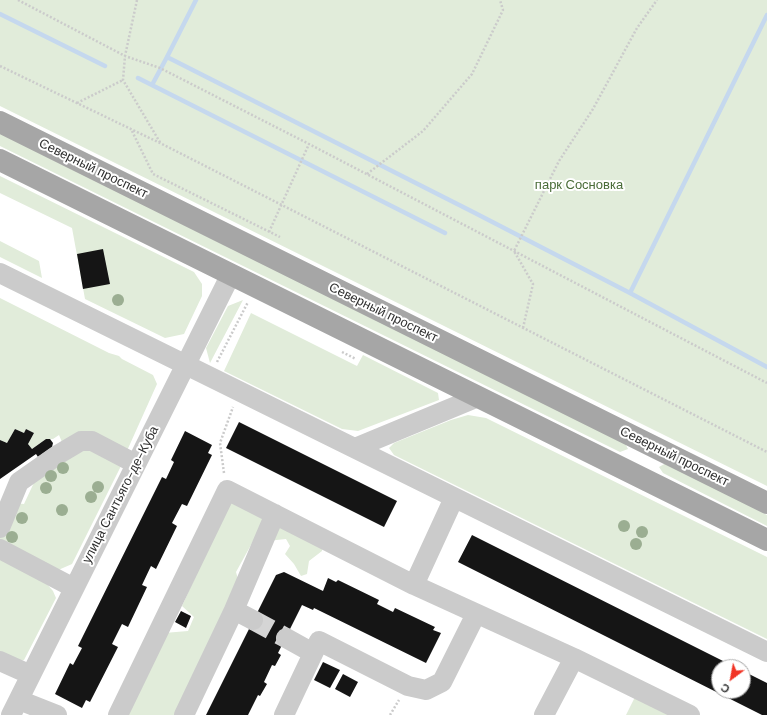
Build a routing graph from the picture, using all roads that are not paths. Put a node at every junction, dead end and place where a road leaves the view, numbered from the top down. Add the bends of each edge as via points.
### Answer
1 (0, 122) edge
2 (0, 160) edge
3 (0, 273) edge
4 (231, 274) junction
5 (187, 365) junction
6 (478, 397) junction
7 (642, 441) junction
8 (355, 448) junction
9 (136, 464) junction
10 (628, 472) junction
11 (454, 498) junction
12 (767, 503) edge
13 (275, 514) junction
14 (0, 528) edge
15 (767, 540) edge
16 (0, 549) edge
17 (414, 585) junction
18 (74, 588) junction
19 (234, 610) junction
20 (476, 614) junction
21 (253, 620) tunnel mouth
22 (286, 638) tunnel mouth
23 (767, 652) edge
24 (313, 653) junction
25 (574, 658) junction
26 (0, 661) edge
27 (31, 675) junction
28 (15, 707) edge
29 (57, 715) edge
30 (118, 715) edge
31 (184, 715) edge
32 (284, 715) edge
33 (544, 715) edge
34 (690, 715) edge

1 - 7 main road, Северный проспект
2 - 4 main road
3 - 5 street
4 - 5 street, улица Сантьяго-де-Куба
4 - 6 main road
5 - 8 street
5 - 9 street, улица Сантьяго-де-Куба
6 - 8 street
6 - 10 main road
7 - 10 main road via 646,456 640,467
7 - 12 main road, Северный проспект
8 - 11 street
9 - 14 street via 92,441 81,441 19,482
9 - 18 street, улица Сантьяго-де-Куба
10 - 15 main road
11 - 17 street
11 - 23 street
13 - 17 street
13 - 19 street
13 - 30 street via 227,490
16 - 18 street
17 - 20 street
18 - 27 street, улица Сантьяго-де-Куба
19 - 21 street
19 - 31 street
20 - 24 street via 442,682 426,690 408,686 319,642
20 - 25 street
22 - 24 street
24 - 32 street
25 - 33 street
25 - 34 street
26 - 27 street
27 - 28 street, улица Сантьяго-де-Куба
28 - 29 street

